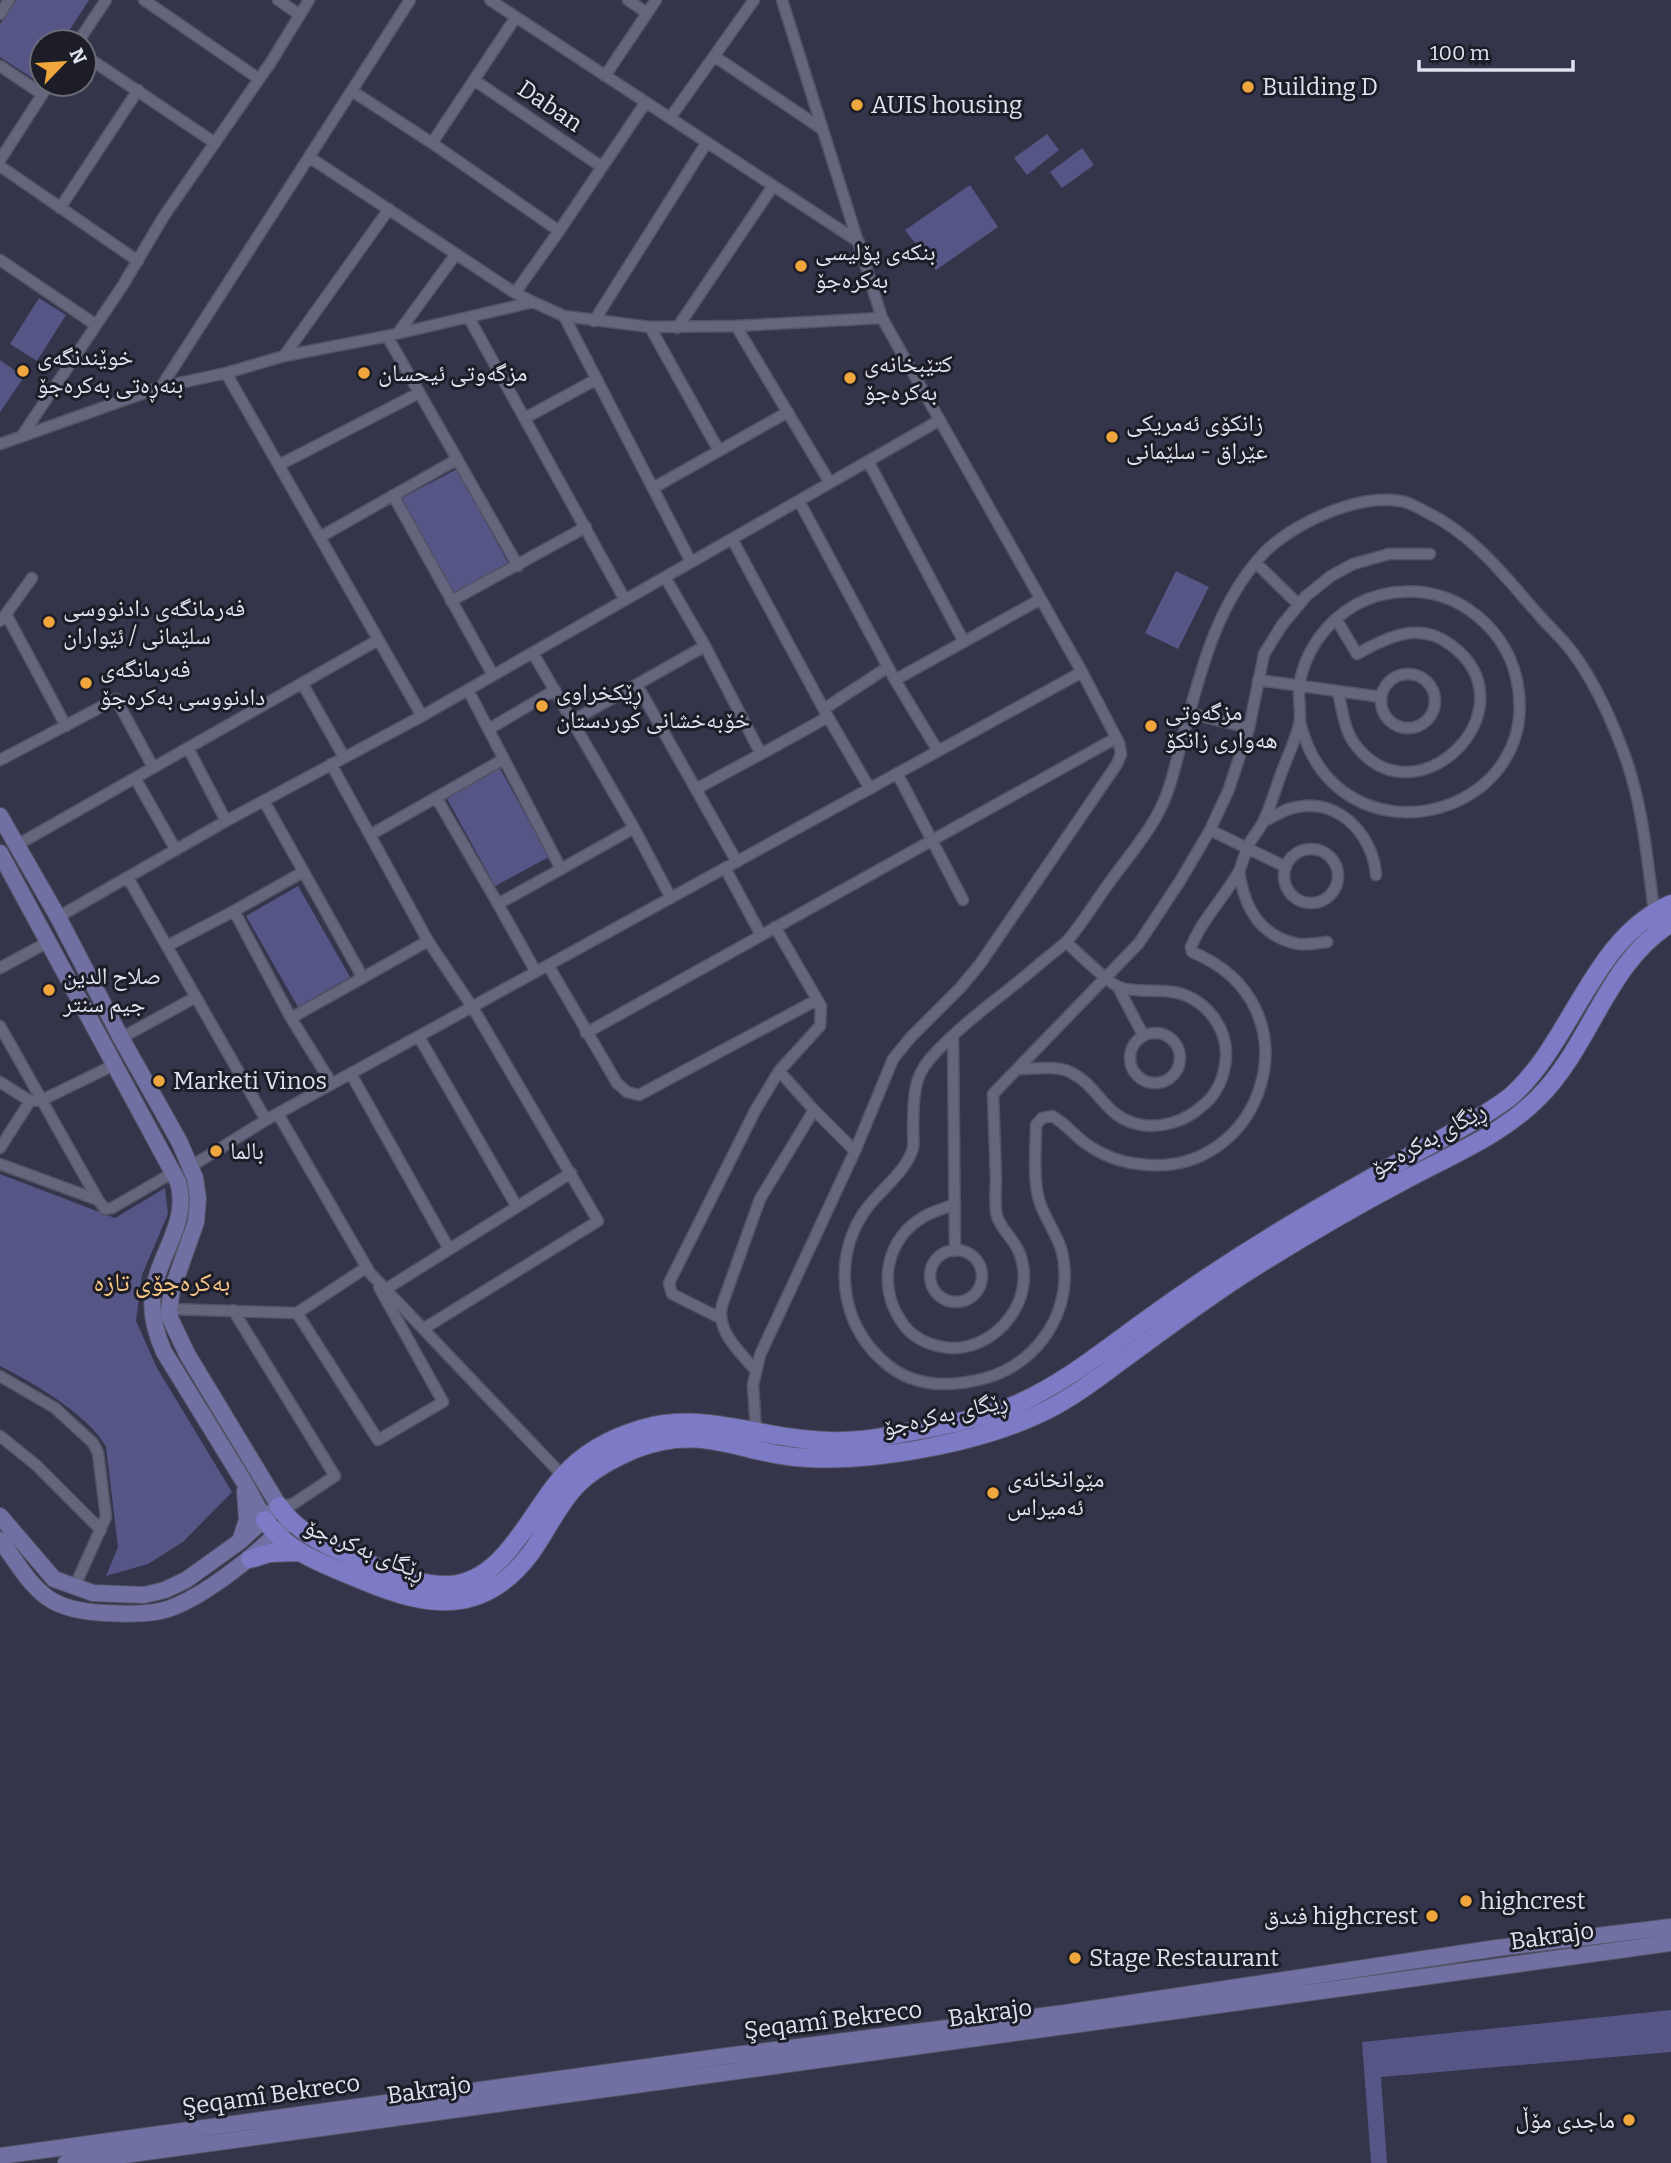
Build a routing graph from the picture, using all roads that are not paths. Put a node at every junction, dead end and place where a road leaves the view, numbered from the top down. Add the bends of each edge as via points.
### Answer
1 (9, 0) edge
2 (106, 0) edge
3 (144, 0) edge
4 (278, 0) edge
5 (309, 0) edge
6 (410, 0) edge
7 (490, 0) edge
8 (628, 0) edge
9 (656, 0) edge
10 (754, 0) edge
11 (782, 0) edge
12 (647, 13) junction
13 (0, 14) edge
14 (300, 15) junction
15 (516, 17) junction
16 (87, 28) edge
17 (714, 56) junction
18 (98, 64) edge
19 (0, 66) edge
20 (605, 76) junction
21 (259, 79) junction
22 (474, 80) junction
23 (28, 85) edge
24 (138, 90) junction
25 (352, 91) junction
26 (39, 98) edge
27 (646, 102) junction
28 (670, 118) junction
29 (822, 129) junction
30 (432, 142) junction
31 (707, 142) junction
32 (215, 143) junction
33 (309, 158) junction
34 (0, 160) edge
35 (0, 166) edge
36 (602, 167) junction
37 (773, 186) junction
38 (60, 208) junction
39 (389, 209) junction
40 (559, 231) junction
41 (859, 242) junction
42 (456, 254) junction
43 (0, 260) edge
44 (138, 261) junction
45 (515, 293) junction
46 (533, 302) junction
47 (564, 316) junction
48 (469, 317) junction
49 (882, 318) junction
50 (594, 321) junction
51 (96, 324) junction
52 (650, 327) junction
53 (736, 327) junction
54 (677, 328) junction
55 (393, 335) junction
56 (284, 356) junction
57 (226, 373) junction
58 (597, 379) junction
59 (162, 387) junction
60 (419, 393) junction
61 (788, 412) junction
62 (524, 418) junction
63 (940, 420) junction
64 (20, 437) junction
65 (0, 444) edge
66 (719, 450) junction
67 (456, 460) junction
68 (868, 461) junction
69 (279, 466) junction
70 (830, 483) junction
71 (653, 488) junction
72 (393, 495) junction
73 (799, 501) junction
74 (586, 527) junction
75 (320, 537) junction
76 (733, 539) junction
77 (1430, 554) dead end
78 (691, 562) junction
79 (1256, 563) junction
80 (518, 566) junction
81 (665, 577) junction
82 (32, 578) dead end
83 (1041, 599) junction
84 (625, 600) junction
85 (452, 601) junction
86 (1298, 604) junction
87 (3, 617) edge
88 (1336, 619) junction
89 (378, 640) junction
90 (964, 642) junction
91 (705, 646) junction
92 (533, 653) junction
93 (888, 667) junction
94 (1082, 672) junction
95 (493, 675) junction
96 (895, 680) junction
97 (1258, 680) junction
98 (302, 683) junction
99 (637, 685) junction
100 (1299, 687) junction
101 (468, 690) junction
102 (555, 690) junction
103 (1338, 692) junction
104 (1381, 697) junction
105 (826, 713) junction
106 (1189, 713) junction
107 (422, 716) junction
108 (572, 721) junction
109 (1300, 722) junction
110 (66, 726) junction
111 (1249, 728) junction
112 (489, 729) junction
113 (1116, 738) junction
114 (188, 748) junction
115 (938, 751) junction
116 (761, 754) junction
117 (344, 757) junction
118 (504, 759) junction
119 (0, 761) edge
120 (331, 765) junction
121 (153, 767) junction
122 (897, 774) junction
123 (135, 778) junction
124 (696, 789) junction
125 (870, 789) junction
126 (436, 797) junction
127 (264, 801) junction
128 (0, 816) edge
129 (226, 821) junction
130 (1264, 821) junction
131 (634, 828) junction
132 (1210, 830) junction
133 (370, 835) junction
134 (934, 840) junction
135 (17, 845) junction
136 (1247, 847) junction
137 (176, 850) junction
138 (0, 853) edge
139 (737, 862) junction
140 (1286, 867) junction
141 (725, 868) junction
142 (561, 869) junction
143 (1239, 871) junction
144 (303, 872) junction
145 (1376, 875) dead end
146 (128, 878) junction
147 (671, 898) junction
148 (963, 900) dead end
149 (498, 904) junction
150 (1671, 904) edge
151 (234, 911) junction
152 (1654, 912) junction
153 (58, 918) junction
154 (1664, 927) edge
155 (775, 928) junction
156 (761, 935) junction
157 (50, 941) junction
158 (428, 941) junction
159 (1066, 942) junction
160 (1327, 942) dead end
161 (167, 946) junction
162 (548, 965) junction
163 (0, 968) edge
164 (536, 972) junction
165 (1107, 977) junction
166 (363, 978) junction
167 (1118, 987) junction
168 (196, 997) junction
169 (821, 1006) junction
170 (473, 1008) junction
171 (291, 1018) junction
172 (0, 1026) edge
173 (586, 1033) junction
174 (1143, 1035) junction
175 (953, 1036) junction
176 (419, 1037) junction
177 (121, 1038) junction
178 (116, 1064) junction
179 (1017, 1069) junction
180 (779, 1071) junction
181 (351, 1074) junction
182 (0, 1082) edge
183 (332, 1084) junction
184 (42, 1100) junction
185 (30, 1101) junction
186 (814, 1110) junction
187 (278, 1114) junction
188 (267, 1120) junction
189 (0, 1148) edge
190 (855, 1150) junction
191 (0, 1164) edge
192 (190, 1167) junction
193 (174, 1171) junction
194 (571, 1173) junction
195 (98, 1200) junction
196 (955, 1204) junction
197 (517, 1207) junction
198 (449, 1249) junction
199 (955, 1251) junction
200 (369, 1270) junction
201 (386, 1289) junction
202 (169, 1310) junction
203 (233, 1310) junction
204 (297, 1312) junction
205 (720, 1318) junction
206 (423, 1329) junction
207 (755, 1370) junction
208 (0, 1376) edge
209 (756, 1431) junction
210 (648, 1435) junction
211 (0, 1436) edge
212 (259, 1471) junction
213 (563, 1476) junction
214 (244, 1482) junction
215 (287, 1510) junction
216 (0, 1516) edge
217 (265, 1520) junction
218 (101, 1530) junction
219 (276, 1535) junction
220 (0, 1540) edge
221 (239, 1542) junction
222 (301, 1553) junction
223 (250, 1559) junction
224 (74, 1588) junction
225 (1671, 1927) edge
226 (1671, 1943) edge
227 (1099, 2015) junction
228 (0, 2156) edge
229 (66, 2163) edge

1 - 13 street
2 - 16 street
3 - 21 street
4 - 14 street
5 - 14 street
6 - 25 street
7 - 15 street
8 - 12 street
9 - 12 street
10 - 17 street
11 - 29 street
12 - 20 street
14 - 21 street
15 - 20 street
15 - 22 street
17 - 28 street
17 - 29 street
18 - 24 street
19 - 23 street
20 - 27 street
21 - 32 street
22 - 30 street
22 - 36 street, Daban
24 - 32 street
24 - 38 street
25 - 30 street
25 - 33 street
26 - 34 street
27 - 28 street
27 - 36 street
28 - 31 street
29 - 41 street
30 - 40 street
31 - 37 street
31 - 50 street
32 - 44 street
33 - 39 street
33 - 59 street
35 - 38 street
36 - 40 street
37 - 41 street
37 - 54 street
38 - 44 street
39 - 42 street
39 - 56 street
40 - 45 street
41 - 49 street
42 - 45 street
42 - 55 street
43 - 51 street
44 - 51 street
45 - 46 street
46 - 47 street
46 - 48 street
47 - 50 street
47 - 58 street
48 - 55 street
48 - 62 street
49 - 53 street
49 - 63 street
50 - 52 street
51 - 64 street
52 - 54 street
52 - 66 street
53 - 54 street
53 - 61 street
55 - 56 street
55 - 60 street
56 - 57 street
57 - 59 street
57 - 69 street
58 - 62 street
58 - 71 street
59 - 64 street
60 - 67 street
60 - 69 street
61 - 66 street
61 - 70 street
62 - 74 street
63 - 68 street
63 - 83 street
64 - 65 street
66 - 71 street
67 - 72 street
67 - 80 street
68 - 70 street
68 - 90 street
69 - 75 street
70 - 73 street
71 - 78 street
72 - 75 street
72 - 85 street
73 - 76 street
73 - 93 street
74 - 80 street
74 - 84 street
75 - 89 street
76 - 78 street
76 - 105 street
77 - 86 street via 1390,554 1353,564
78 - 81 street
79 - 86 street
79 - 106 street via 1234,591 1215,629
79 - 152 street via 1280,539 1316,518 1378,500 1419,508 1445,521 1482,551 1572,651 1608,715 1639,806
80 - 85 street
81 - 84 street
81 - 91 street
82 - 87 street
83 - 90 street
83 - 94 street
84 - 92 street
85 - 95 street
86 - 97 street via 1264,654
87 - 110 street
88 - 100 street via 1311,650
88 - 103 street via 1357,654 1387,637 1412,633 1450,645 1472,668 1479,685 1478,717 1473,733 1444,761 1407,772 1390,769 1367,757 1352,741
88 - 109 street via 1358,603 1398,592 1439,596 1464,607 1496,634 1515,671 1519,698 1513,739 1493,775 1461,800 1421,813 1394,812 1367,805 1332,782 1315,761
89 - 98 street
89 - 107 street
90 - 96 street
91 - 99 street
91 - 116 street
92 - 95 street
92 - 102 street
93 - 96 street
93 - 105 street
94 - 113 street
94 - 115 street
95 - 101 street
96 - 115 street
97 - 100 street
97 - 111 street
98 - 114 street
98 - 117 street
99 - 108 street
99 - 124 street
100 - 103 street
100 - 109 street
101 - 107 street
101 - 112 street
102 - 108 street
102 - 112 street
103 - 104 street
104 - 104 street via 1385,715 1398,727 1416,727 1431,717 1436,700 1429,684 1414,675 1396,677
105 - 116 street
105 - 125 street
106 - 111 street
106 - 159 street via 1170,786 1157,816
107 - 117 street
108 - 131 street
109 - 130 street
110 - 119 street
110 - 121 street via 116,699
111 - 132 street
112 - 118 street
113 - 134 street
113 - 190 street via 1121,754 1117,764 989,952 893,1059
114 - 121 street
114 - 129 street
115 - 122 street
116 - 124 street
117 - 120 street
118 - 126 street
118 - 142 street
120 - 127 street
120 - 133 street
121 - 123 street
122 - 125 street
122 - 134 street
123 - 135 street
123 - 137 street
124 - 139 street
125 - 139 street
126 - 133 street
126 - 149 street
127 - 129 street
127 - 144 street
128 - 135 main road
129 - 137 street
130 - 136 street
130 - 145 street via 1303,808 1342,815 1363,833 1375,857
131 - 142 street
131 - 147 street
132 - 136 street
132 - 165 street via 1139,943
133 - 158 street
134 - 148 street
134 - 155 street
135 - 153 main road
136 - 140 street
136 - 143 street
137 - 146 street
138 - 157 main road
139 - 141 street
140 - 140 street via 1285,884 1298,900 1319,902 1335,888 1337,867 1323,851 1302,850
141 - 147 street
141 - 156 street
142 - 149 street
143 - 160 street via 1242,894 1254,918 1274,935 1300,944
143 - 175 street via 1191,947 1192,952 1225,969 1257,1011 1267,1055 1256,1099 1229,1137 1214,1148 1161,1165 1100,1153 1061,1121 1052,1116 1042,1118 1036,1125 1037,1194 1055,1229 1064,1265 1057,1315 1040,1345 1017,1365 996,1376 950,1385 906,1378 884,1363 855,1323 844,1277 850,1241 864,1211 894,1179 913,1149 914,1085 925,1063
144 - 151 street
144 - 166 street
146 - 153 street
146 - 161 street
147 - 162 street
149 - 164 street
150 - 152 main road, ڕێگای بەکرەجۆ
151 - 161 street
151 - 171 street
152 - 154 main road
152 - 209 main road, ڕێگای بەکرەجۆ via 1611,954 1543,1064 1510,1097 1254,1247 1055,1384 998,1412 888,1436 817,1440
153 - 177 main road
154 - 210 main road, ڕێگای بەکرەجۆ via 1637,952 1548,1087 1522,1112 1246,1273 1052,1408 975,1437 848,1458 784,1456 711,1439
155 - 156 street
155 - 169 street
156 - 173 street
157 - 163 street
157 - 178 main road
158 - 166 street
158 - 170 street
159 - 165 street
159 - 175 street
161 - 168 street
162 - 164 street
162 - 173 street
164 - 170 street
165 - 167 street
165 - 179 street
166 - 171 street
167 - 174 street
167 - 179 street via 1174,992 1192,998 1212,1015 1226,1045 1225,1067 1217,1090 1202,1107 1183,1120 1139,1125 1112,1113 1067,1071
168 - 177 street
168 - 188 street
169 - 173 street via 813,1002 639,1095 617,1083
169 - 180 street via 820,1026
170 - 176 street
170 - 194 street
171 - 183 street
172 - 184 street
174 - 174 street via 1130,1050 1132,1070 1147,1083 1167,1081 1180,1066 1178,1046 1163,1033
175 - 196 street
176 - 181 street
176 - 197 street
177 - 192 main road
178 - 184 street
178 - 193 main road
179 - 196 street via 993,1094 996,1191 997,1216 1019,1251 1024,1280 1008,1321 988,1339 964,1348 932,1345 910,1332 893,1307 887,1282 888,1265 900,1238 926,1216
180 - 186 street
180 - 205 street via 755,1109 669,1283 671,1294
181 - 183 street
181 - 198 street
182 - 185 street
183 - 187 street
184 - 185 street
184 - 195 street
185 - 189 street
186 - 190 street
186 - 205 street via 757,1206
187 - 188 street
187 - 200 street
188 - 192 street
190 - 207 street
191 - 195 street
192 - 202 main road via 197,1188 196,1222
193 - 195 street via 112,1208 105,1209
193 - 214 main road via 181,1210 153,1290 156,1330 164,1352
194 - 197 street
194 - 206 street via 598,1221
196 - 199 street
197 - 198 street
198 - 201 street
199 - 199 street via 940,1256 930,1273 935,1292 953,1302 972,1297 982,1280 976,1260
200 - 201 street
200 - 204 street
200 - 204 street via 443,1402 378,1440
201 - 206 street
202 - 203 street
202 - 212 main road via 187,1354
203 - 204 street
203 - 215 street via 335,1476
205 - 207 street via 724,1332
206 - 213 street
207 - 209 street
208 - 218 street via 55,1408 93,1443 106,1507
209 - 210 main road, ڕێگای بەکرەجۆ via 674,1422
210 - 213 main road, ڕێگای بەکرەجۆ via 615,1438 592,1450
210 - 222 main road, ڕێگای بەکرەجۆ via 579,1483 521,1565 480,1597 456,1602 412,1598
211 - 218 street
212 - 214 main road
212 - 215 main road
213 - 215 main road, ڕێگای بەکرەجۆ via 498,1561 480,1575 456,1583 437,1584 397,1575 313,1537
214 - 217 main road
214 - 221 main road via 247,1520
215 - 217 main road
215 - 219 main road
216 - 224 main road via 47,1573
217 - 219 main road, ڕێگای بەکرەجۆ
217 - 221 main road
218 - 224 street
219 - 222 main road, ڕێگای بەکرەجۆ
219 - 223 main road
220 - 223 main road via 49,1599 94,1612 140,1614 167,1609
221 - 224 main road via 186,1580 155,1593 112,1595
222 - 223 main road via 270,1553
225 - 227 main road, Şeqamî Bekreco via 1497,1948
226 - 227 main road, Bakrajo
227 - 228 main road, Şeqamî Bekreco
227 - 229 main road, Bakrajo

